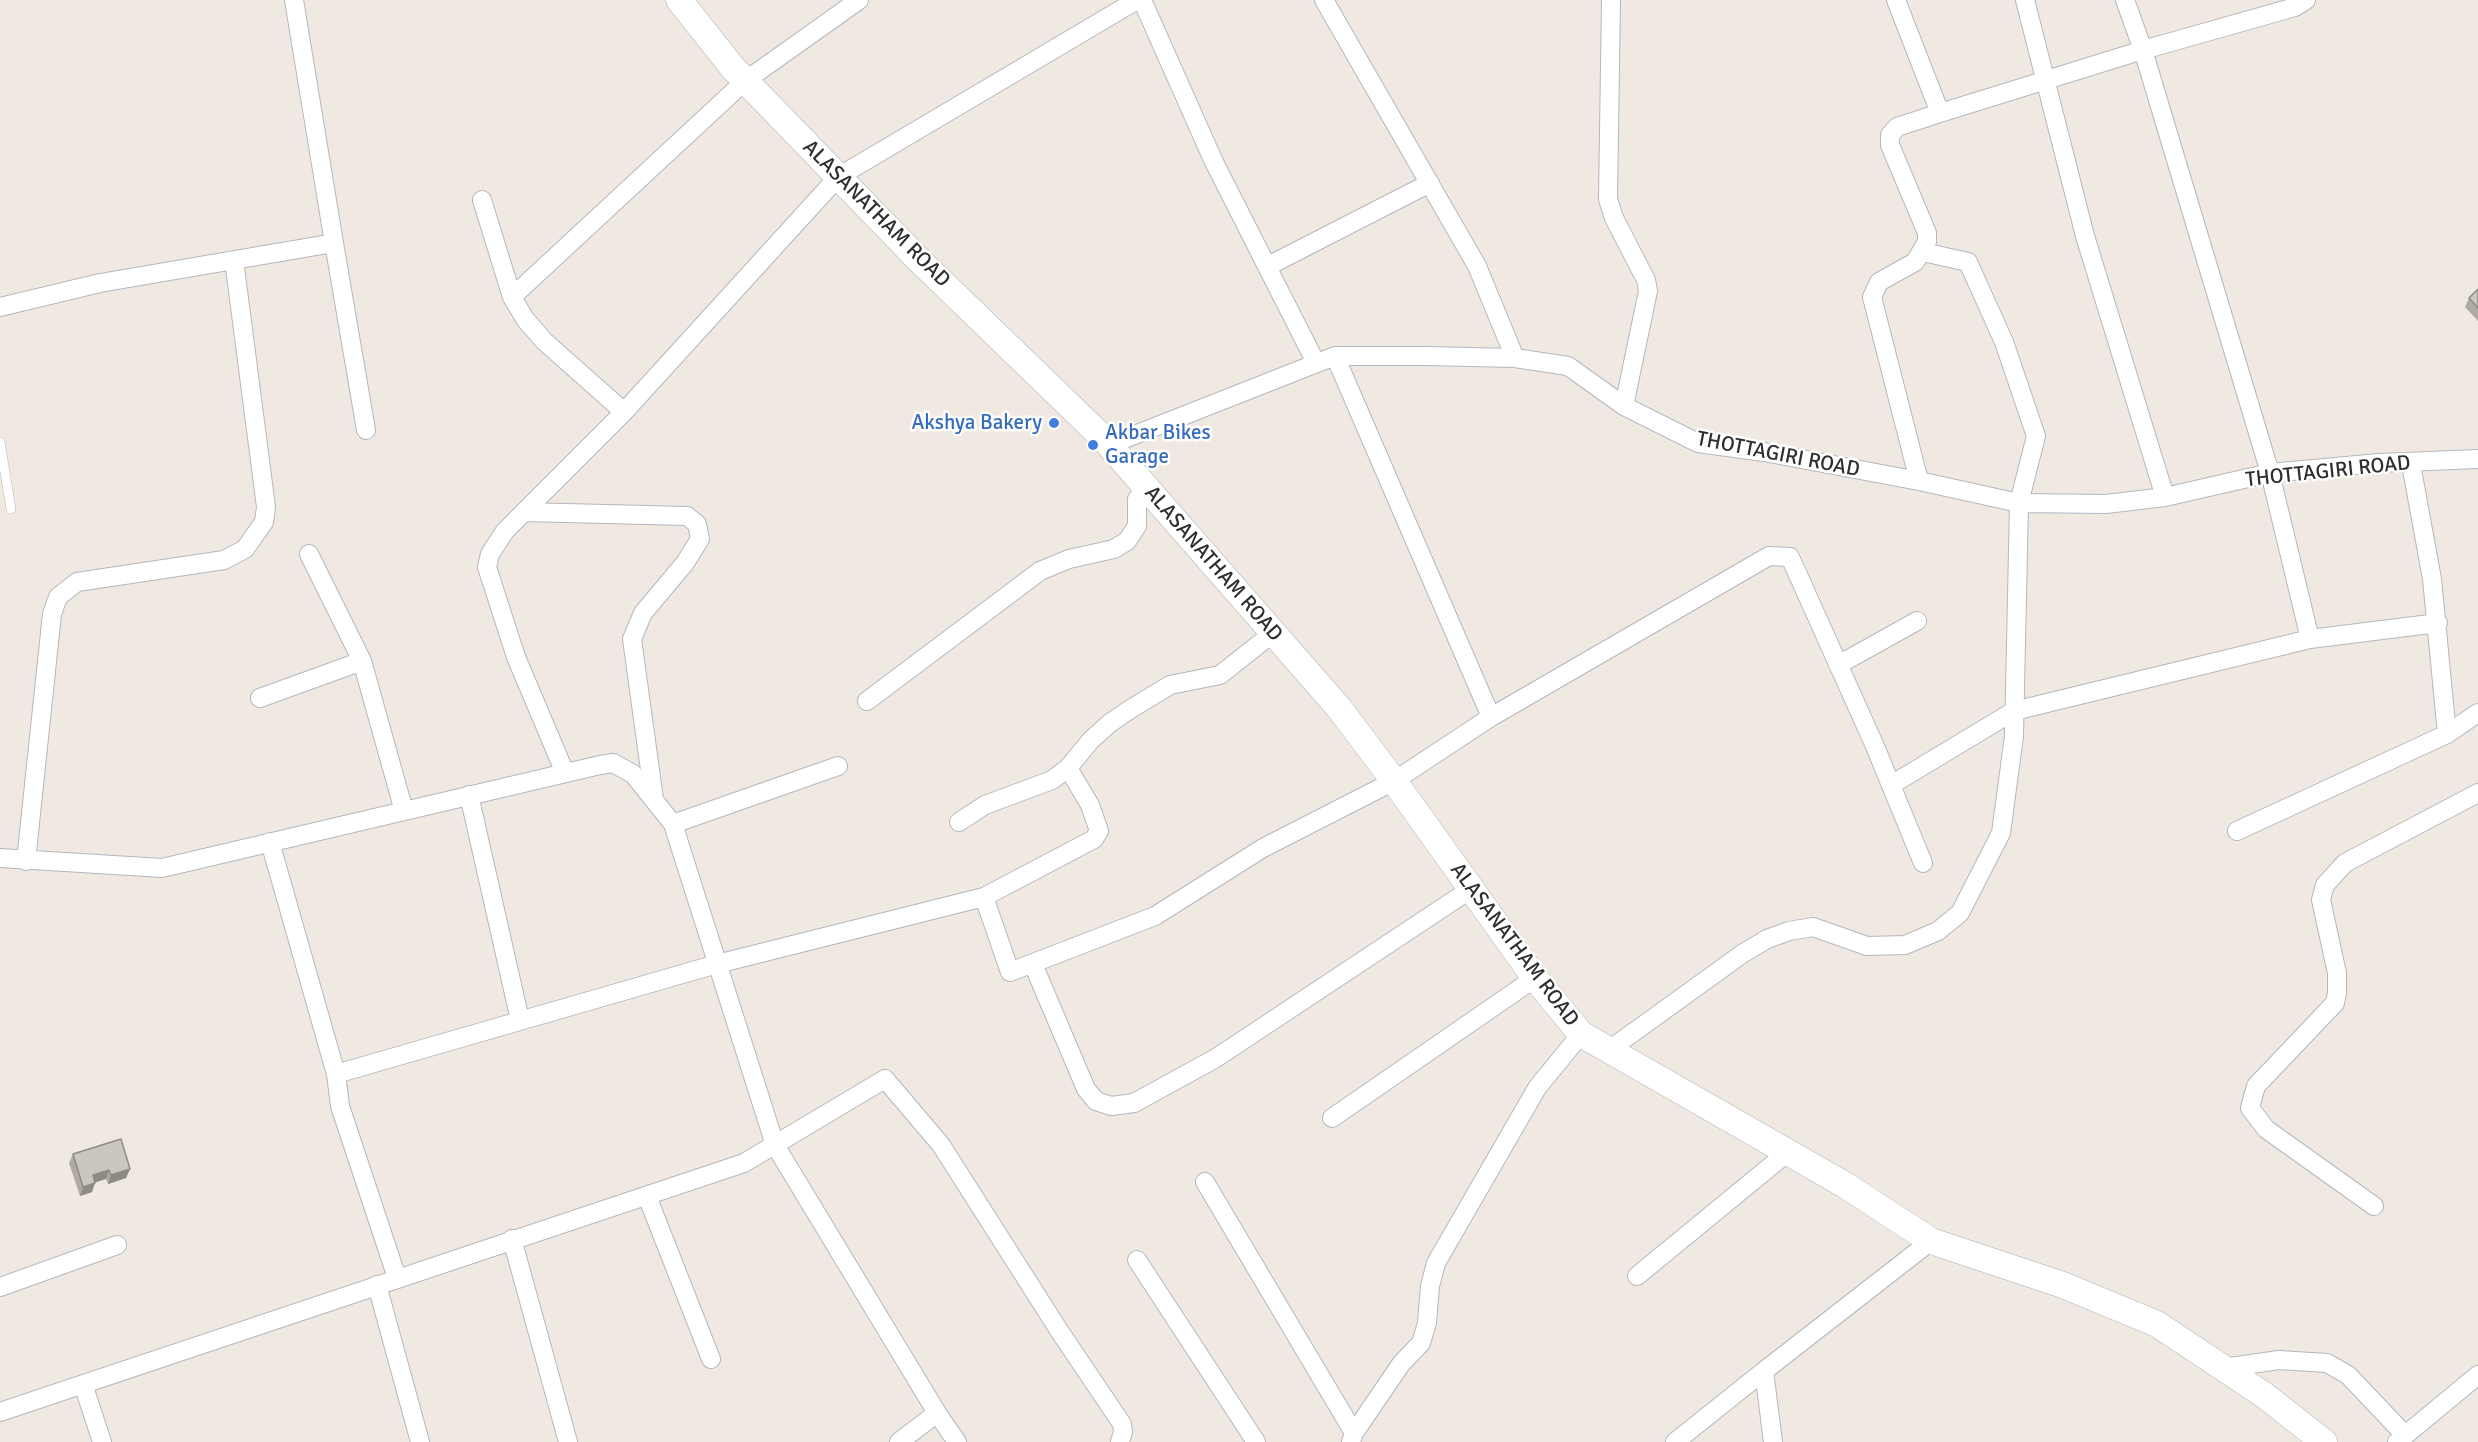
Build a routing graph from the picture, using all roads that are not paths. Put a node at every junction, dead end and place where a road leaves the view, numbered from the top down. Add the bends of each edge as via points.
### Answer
1 (294, 0) edge
2 (679, 0) edge
3 (859, 0) edge
4 (1137, 0) edge
5 (1142, 0) edge
6 (1324, 0) edge
7 (1611, 0) edge
8 (1896, 0) edge
9 (2025, 0) edge
10 (2125, 0) edge
11 (2306, 0) edge
12 (2143, 50) junction
13 (2046, 80) junction
14 (745, 81) junction
15 (1940, 113) junction
16 (838, 177) junction
17 (1430, 183) junction
18 (482, 200) dead end
19 (334, 243) junction
20 (1923, 252) junction
21 (234, 260) junction
22 (1268, 266) junction
23 (512, 297) junction
24 (0, 307) edge
25 (1335, 356) junction
26 (1515, 358) junction
27 (1316, 363) junction
28 (1624, 406) junction
29 (624, 412) junction
30 (366, 430) dead end
31 (0, 442) edge
32 (1109, 445) junction
33 (2478, 459) edge
34 (2410, 464) junction
35 (2270, 473) junction
36 (1919, 481) junction
37 (1146, 488) junction
38 (2165, 497) junction
39 (2019, 503) junction
40 (11, 509) dead end
41 (524, 512) junction
42 (309, 554) dead end
43 (1917, 621) dead end
44 (2438, 623) junction
45 (1273, 633) junction
46 (2310, 639) junction
47 (362, 661) junction
48 (1838, 665) junction
49 (260, 698) dead end
50 (867, 701) dead end
51 (2014, 711) junction
52 (2478, 713) edge
53 (1491, 717) junction
54 (2447, 734) junction
55 (838, 766) dead end
56 (1068, 768) junction
57 (565, 773) junction
58 (1394, 781) junction
59 (1891, 785) junction
60 (2478, 793) edge
61 (469, 795) junction
62 (654, 800) junction
63 (404, 811) junction
64 (959, 822) dead end
65 (673, 824) junction
66 (2237, 831) dead end
67 (270, 842) junction
68 (0, 858) edge
69 (26, 861) junction
70 (1923, 863) dead end
71 (1471, 889) junction
72 (984, 897) junction
73 (717, 963) junction
74 (1033, 964) junction
75 (1535, 978) junction
76 (520, 1020) junction
77 (1581, 1034) junction
78 (1609, 1050) junction
79 (336, 1074) junction
80 (1332, 1118) dead end
81 (775, 1145) junction
82 (1788, 1152) junction
83 (1205, 1182) dead end
84 (647, 1196) junction
85 (2374, 1206) dead end
86 (512, 1239) junction
87 (1931, 1241) junction
88 (117, 1245) dead end
89 (1137, 1260) dead end
90 (1637, 1276) dead end
91 (397, 1278) junction
92 (377, 1285) junction
93 (0, 1287) edge
94 (711, 1359) dead end
95 (2223, 1368) junction
96 (1764, 1371) junction
97 (2478, 1375) edge
98 (83, 1384) junction
99 (0, 1412) edge
100 (937, 1413) junction
101 (1353, 1438) edge
102 (2401, 1438) edge
103 (102, 1442) edge
104 (420, 1442) edge
105 (568, 1442) edge
106 (899, 1442) edge
107 (957, 1442) edge
108 (1120, 1442) edge
109 (1256, 1442) edge
110 (1675, 1442) edge
111 (1773, 1442) edge
112 (2324, 1442) edge

1 - 19 street
2 - 14 main road, ALASANATHAM ROAD
3 - 14 street
4 - 16 street
5 - 22 street via 1214,162
6 - 17 street
7 - 28 street via 1608,199 1648,291
8 - 15 street
9 - 13 street
10 - 12 street
11 - 12 street via 2295,8
12 - 13 street
12 - 35 street
13 - 15 street
13 - 38 street via 2085,236
14 - 16 main road, ALASANATHAM ROAD
14 - 23 street
15 - 20 street via 1898,127 1889,139 1927,233
16 - 29 street
16 - 32 main road, ALASANATHAM ROAD
17 - 22 street
17 - 26 street via 1477,266
18 - 23 street
19 - 21 street
19 - 30 street
20 - 36 street via 1915,262 1879,282 1872,297
20 - 39 street via 1968,262 2004,342 2036,436
21 - 24 street via 100,283
21 - 69 street via 266,507 264,522 245,549 224,560 76,582 58,597 52,614
22 - 27 street
23 - 29 street via 544,341
25 - 26 street, THOTTAGIRI ROAD
25 - 27 street, THOTTAGIRI ROAD
25 - 53 street
26 - 28 street, THOTTAGIRI ROAD via 1568,366
27 - 32 street, THOTTAGIRI ROAD
28 - 36 street, THOTTAGIRI ROAD via 1698,443
29 - 41 street
31 - 40 lane
32 - 37 main road, ALASANATHAM ROAD
33 - 34 street, THOTTAGIRI ROAD
34 - 35 street, THOTTAGIRI ROAD
34 - 44 street
35 - 38 street, THOTTAGIRI ROAD
35 - 46 street
36 - 39 street, THOTTAGIRI ROAD
37 - 45 main road, ALASANATHAM ROAD
37 - 50 street via 1137,499 1137,526 1127,541 1114,549 1069,559 1040,571
38 - 39 street, THOTTAGIRI ROAD via 2106,504
39 - 51 street
41 - 57 street via 505,531 490,554 487,567 516,657
41 - 62 street via 687,516 697,524 700,539 643,613 632,639
42 - 47 street
43 - 48 street
44 - 46 street
44 - 54 street
45 - 56 street via 1220,675 1170,685 1128,710 1091,740
45 - 58 main road, ALASANATHAM ROAD via 1339,708
46 - 51 street
47 - 49 street
47 - 63 street
48 - 53 street via 1790,557 1769,556
48 - 59 street
51 - 59 street
51 - 78 street via 2001,834 1960,913 1938,931 1905,945 1867,946 1813,927 1767,939
52 - 54 street
53 - 58 street
54 - 66 street
55 - 65 street
56 - 64 street via 1052,780 985,805
56 - 72 street via 1090,805 1099,831 1094,839
57 - 61 street
57 - 62 street via 613,764 633,774
58 - 71 main road, ALASANATHAM ROAD
58 - 74 street via 1263,848 1155,916
59 - 70 street
60 - 85 street via 2345,863 2325,885 2321,900 2337,973 2335,1003 2256,1086 2250,1108 2266,1130
61 - 63 street
61 - 76 street
62 - 65 street
63 - 67 street
65 - 73 street
67 - 69 street via 162,868
67 - 79 street
68 - 69 street
71 - 74 street via 1216,1058 1134,1103 1111,1106 1096,1101 1086,1089
71 - 75 main road, ALASANATHAM ROAD
72 - 73 street
72 - 74 street via 1010,972
73 - 76 street
73 - 81 street
75 - 77 main road, ALASANATHAM ROAD
75 - 80 street
76 - 79 street
77 - 78 main road
77 - 101 street via 1538,1088 1436,1263 1421,1343 1401,1364
78 - 82 main road
79 - 91 street via 340,1106
81 - 84 street via 744,1163
81 - 100 street
81 - 108 street via 885,1079 941,1145 1122,1424
82 - 87 main road
82 - 90 street
83 - 101 street
84 - 86 street
84 - 94 street
86 - 91 street
86 - 105 street
87 - 95 main road via 2063,1285 2157,1324
87 - 96 street
88 - 93 street
89 - 109 street
91 - 92 street
92 - 98 street
92 - 104 street
95 - 102 street via 2279,1360 2326,1363 2348,1376
95 - 112 main road
96 - 110 street
96 - 111 street
97 - 102 street
98 - 99 street
98 - 103 street
100 - 106 street
100 - 107 street

